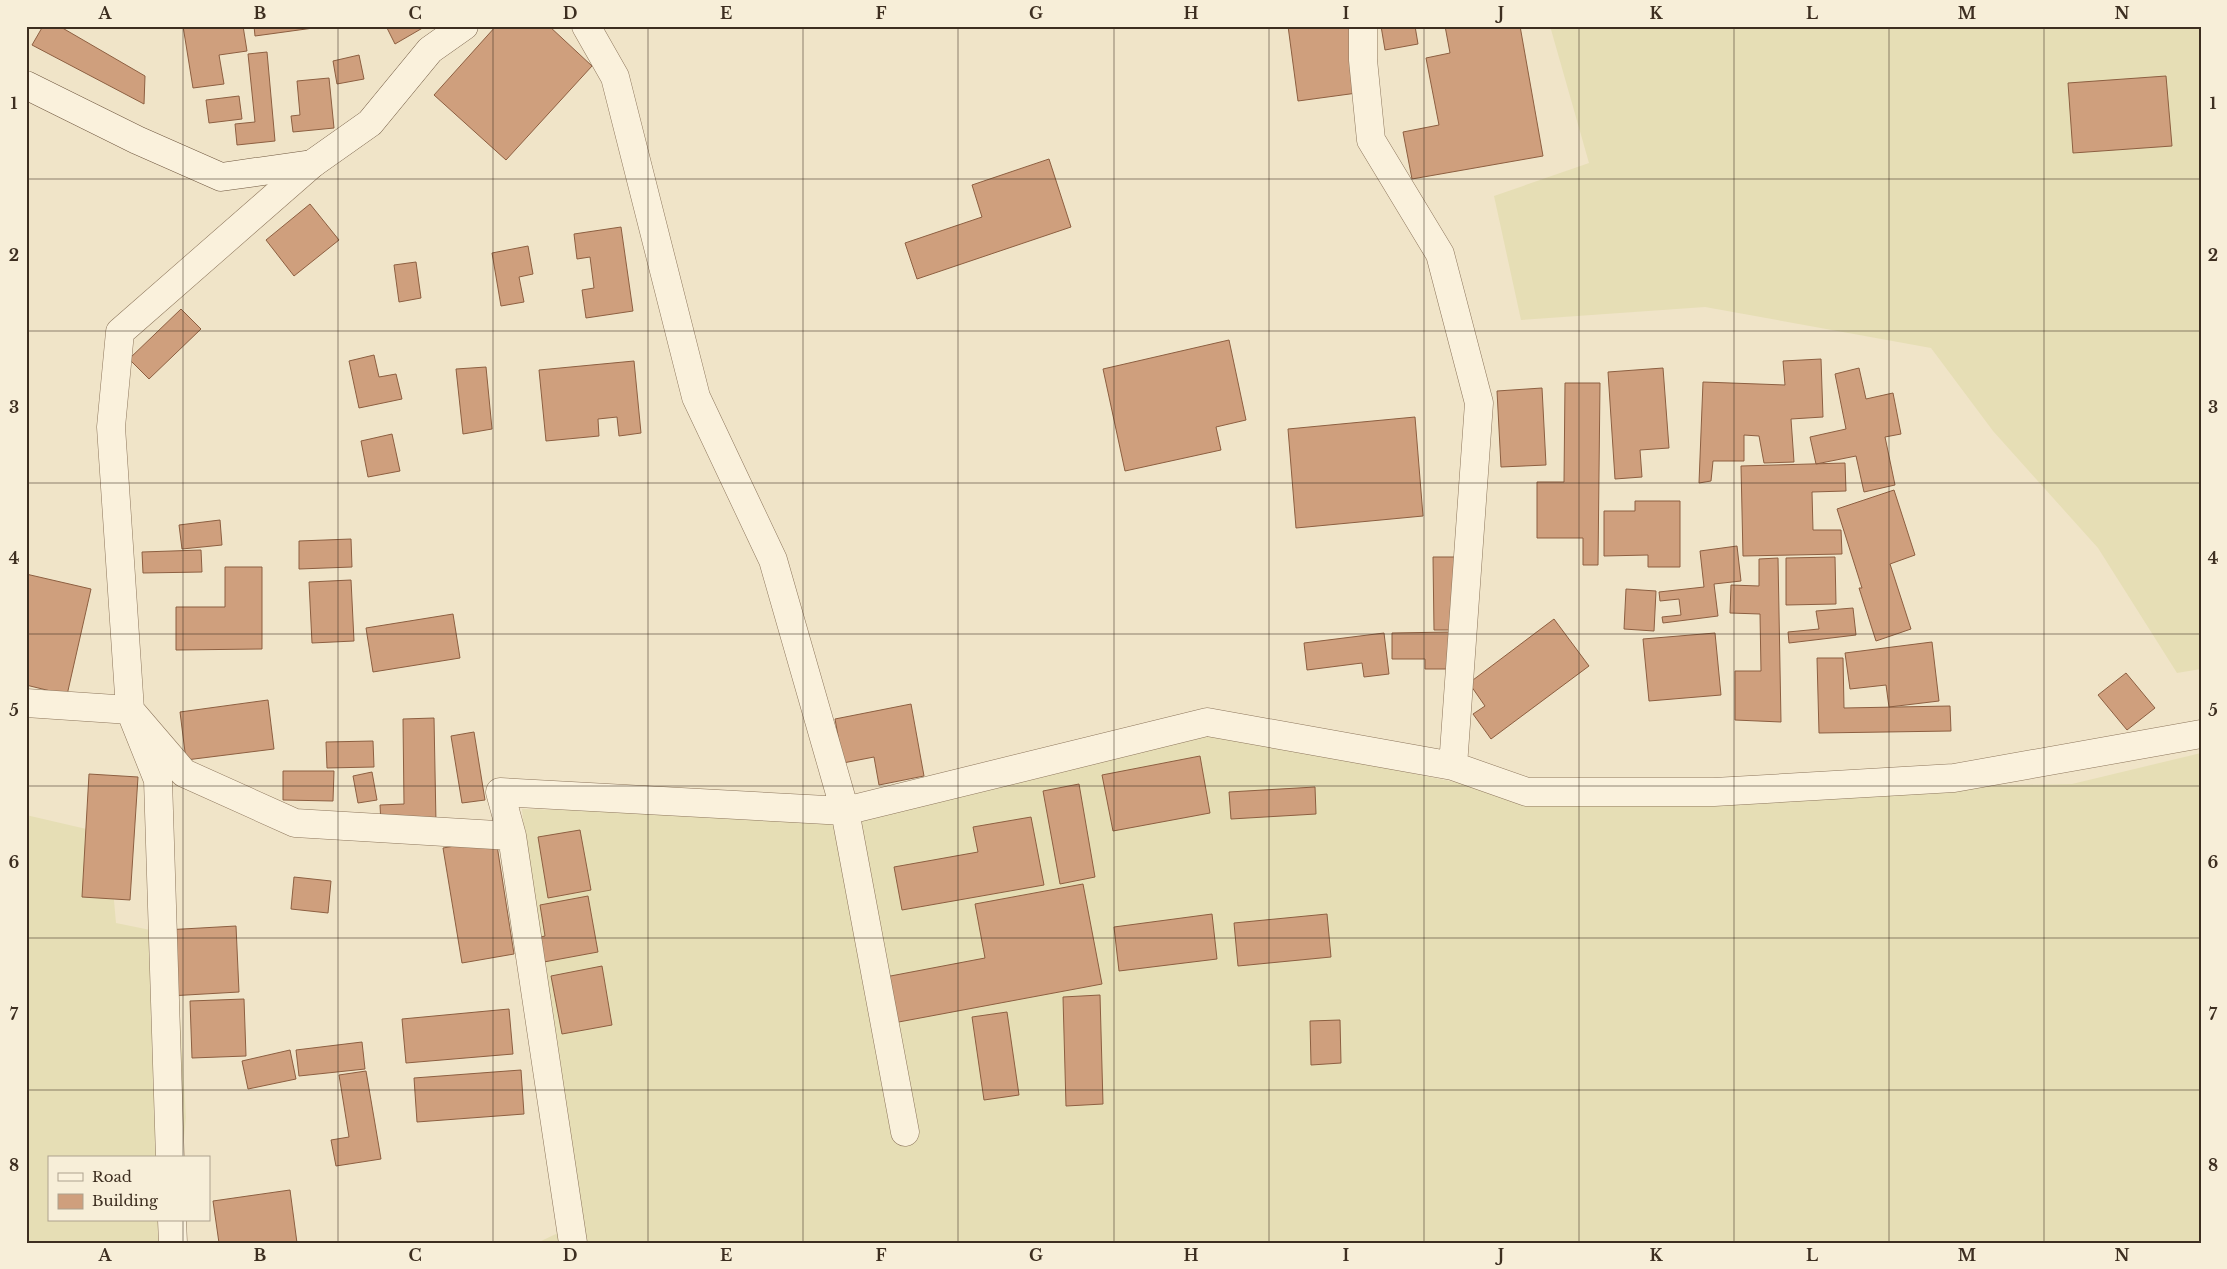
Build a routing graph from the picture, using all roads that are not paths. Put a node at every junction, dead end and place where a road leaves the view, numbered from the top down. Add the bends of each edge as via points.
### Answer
1 (464, 26) edge
2 (586, 26) edge
3 (1363, 26) edge
4 (26, 85) edge
5 (312, 164) junction
6 (26, 703) edge
7 (130, 710) junction
8 (2201, 734) edge
9 (1453, 766) junction
10 (845, 811) junction
11 (512, 836) junction
12 (905, 1132) dead end
13 (170, 1156) edge
14 (172, 1222) edge
15 (173, 1243) edge
16 (573, 1243) edge

1 - 5 street via 430,50 370,123
2 - 10 street via 615,77 696,396 773,560
3 - 9 street via 1371,140 1440,254 1479,403
4 - 5 street via 221,177
5 - 7 street via 120,332 111,427
6 - 7 street
7 - 11 street via 184,773 295,823
7 - 13 street via 158,780
8 - 9 street via 1954,778 1714,792 1527,792
9 - 10 street via 1207,722
10 - 11 street via 500,792
10 - 12 street
11 - 16 street
14 - 15 street

